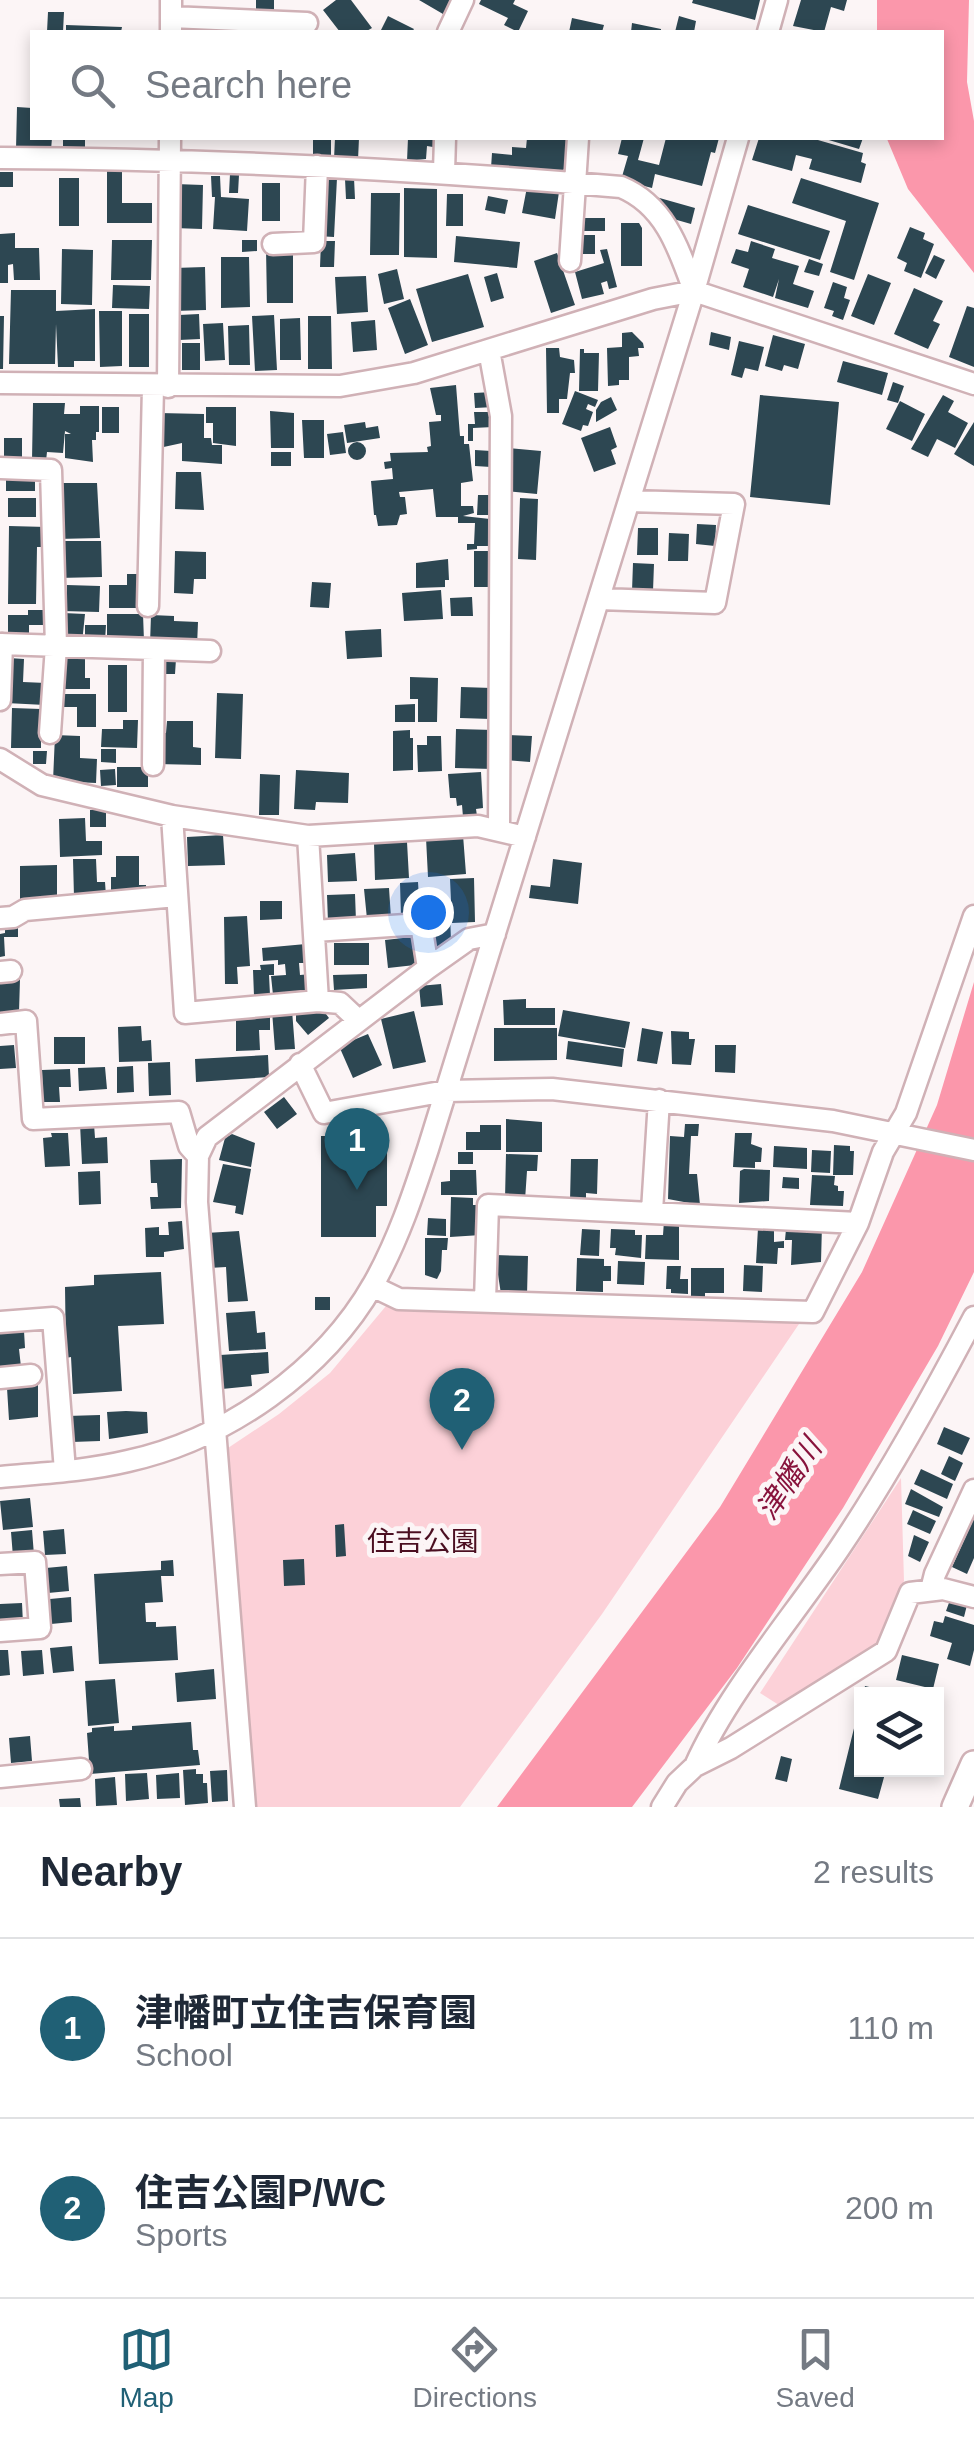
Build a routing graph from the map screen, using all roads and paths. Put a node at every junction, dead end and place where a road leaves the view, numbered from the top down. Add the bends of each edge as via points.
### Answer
1 (463, 0) edge
2 (777, 0) edge
3 (171, 16) edge
4 (307, 23) dead end
5 (449, 30) edge
6 (769, 30) edge
7 (444, 140) edge
8 (578, 140) edge
9 (737, 140) edge
10 (170, 148) edge
11 (0, 158) edge
12 (317, 166) junction
13 (444, 172) junction
14 (574, 183) junction
15 (272, 244) dead end
16 (570, 261) dead end
17 (694, 292) junction
18 (489, 350) junction
19 (0, 383) edge
20 (974, 384) edge
21 (160, 387) junction
22 (0, 468) edge
23 (629, 501) junction
24 (599, 599) junction
25 (148, 606) dead end
26 (1, 644) edge
27 (56, 646) junction
28 (154, 649) junction
29 (210, 650) dead end
30 (0, 700) edge
31 (50, 734) dead end
32 (0, 759) edge
33 (153, 765) dead end
34 (172, 816) junction
35 (499, 830) junction
36 (308, 836) junction
37 (525, 837) junction
38 (176, 896) junction
39 (974, 916) edge
40 (0, 918) edge
41 (314, 931) junction
42 (494, 934) junction
43 (428, 968) junction
44 (318, 1002) junction
45 (358, 1019) junction
46 (0, 1024) edge
47 (300, 1064) junction
48 (446, 1091) junction
49 (659, 1100) junction
50 (899, 1133) junction
51 (974, 1150) edge
52 (198, 1156) junction
53 (652, 1211) junction
54 (858, 1223) junction
55 (372, 1286) junction
56 (485, 1301) junction
57 (974, 1316) edge
58 (0, 1322) edge
59 (31, 1375) dead end
60 (0, 1378) edge
61 (216, 1428) junction
62 (64, 1471) junction
63 (0, 1477) edge
64 (974, 1490) edge
65 (0, 1564) edge
66 (931, 1590) junction
67 (974, 1597) edge
68 (0, 1631) edge
69 (974, 1764) edge
70 (696, 1766) junction
71 (81, 1769) dead end
72 (0, 1776) edge
73 (245, 1807) edge
74 (662, 1807) edge
75 (955, 1807) edge

1 - 5 street
2 - 6 street
3 - 4 street
7 - 13 street
8 - 14 street
9 - 17 street
10 - 11 street
10 - 12 street
10 - 21 street
12 - 13 street
12 - 15 street via 314,242
13 - 14 street
14 - 16 street
14 - 17 street via 640,195 679,247
17 - 18 street
17 - 20 street
17 - 23 street
18 - 21 street via 340,386
18 - 35 street via 501,416
19 - 21 street
21 - 25 street
22 - 27 street via 51,470
23 - 24 street
23 - 24 street via 734,504 714,603
24 - 37 street
26 - 27 street
26 - 30 street
27 - 28 street
27 - 31 street
28 - 29 street
28 - 33 street
32 - 34 street via 42,785
34 - 36 street
34 - 38 street
35 - 36 street
35 - 37 street
36 - 41 street
37 - 42 street
38 - 40 street
38 - 44 street via 185,1013
39 - 50 street
41 - 43 street via 420,924
41 - 44 street
42 - 43 street via 469,940
42 - 48 street
43 - 45 street
44 - 45 street via 340,1003
45 - 47 street
46 - 52 street via 26,1021 33,1119 179,1112 188,1146
47 - 48 street via 324,1113
47 - 52 street via 207,1137
48 - 49 street via 552,1089
48 - 55 street via 408,1207
49 - 50 street
49 - 53 street
50 - 51 street
50 - 54 street
52 - 61 street
53 - 54 street
53 - 56 street via 488,1206
54 - 56 street via 813,1312
55 - 56 street via 399,1299
55 - 61 street via 308,1364
57 - 70 street via 843,1543 740,1690
58 - 62 street via 52,1318
59 - 60 street
61 - 62 street via 132,1460
61 - 73 street
62 - 63 street
64 - 66 street
65 - 68 street via 36,1562 40,1628
66 - 67 street
66 - 70 street via 910,1592 886,1651
69 - 75 main road
70 - 74 street
71 - 72 street

